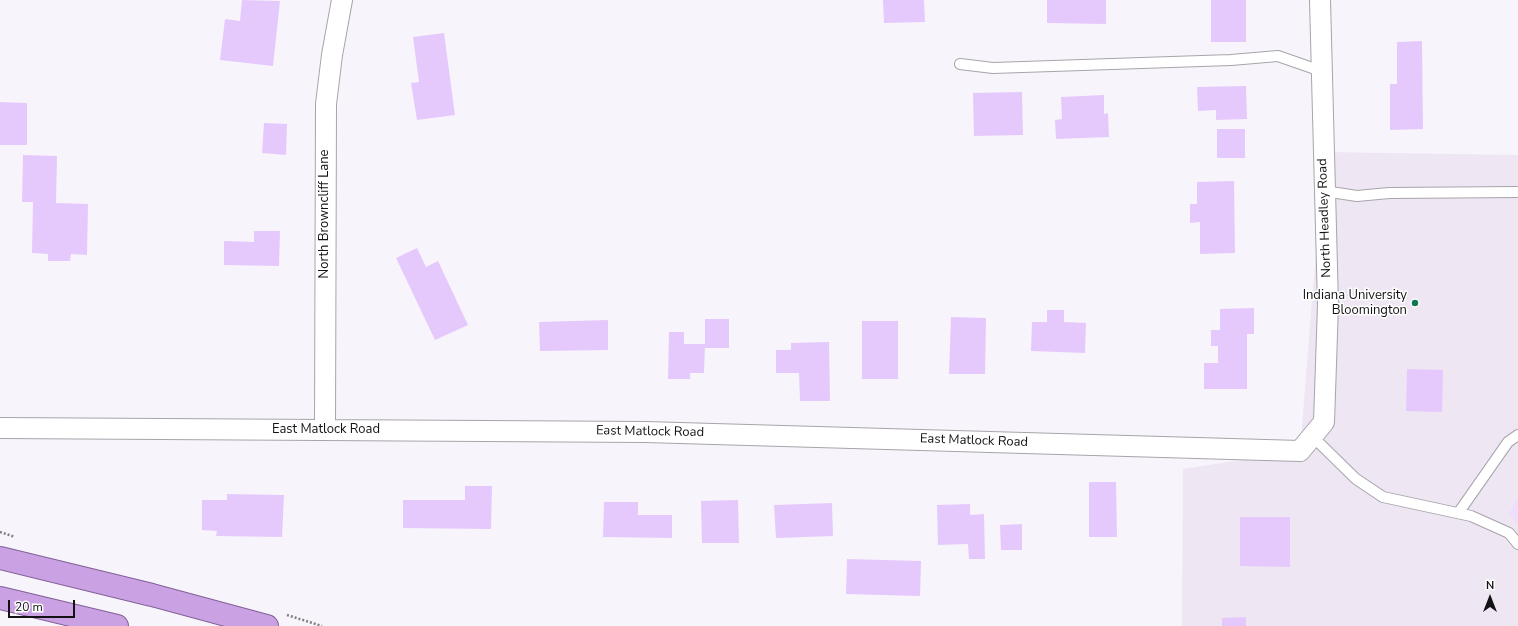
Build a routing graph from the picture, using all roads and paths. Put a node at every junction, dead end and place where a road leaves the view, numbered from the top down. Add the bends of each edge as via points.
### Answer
1 (342, 0) edge
2 (1320, 0) edge
3 (960, 64) dead end
4 (1321, 71) junction
5 (1324, 191) junction
6 (1518, 192) edge
7 (0, 428) edge
8 (325, 430) junction
9 (1518, 435) edge
10 (1312, 436) junction
11 (1300, 451) joint
12 (1459, 512) junction
13 (1518, 544) edge
14 (0, 558) edge
15 (0, 598) edge
16 (117, 626) edge
17 (267, 626) edge

1 - 8 street, North Browncliff Lane via 326,104
2 - 4 street, North Headley Road
3 - 4 lane via 993,68 1231,60 1278,56
4 - 5 street, North Headley Road
5 - 6 lane via 1357,196 1389,193
5 - 10 street, North Headley Road via 1328,304 1324,422
7 - 8 street, East Matlock Road
8 - 11 street, East Matlock Road via 645,432
9 - 12 lane via 1508,442
10 - 11 street, North Headley Road
10 - 12 lane via 1356,479 1383,497
12 - 13 lane via 1509,533
14 - 17 highway
15 - 16 highway

